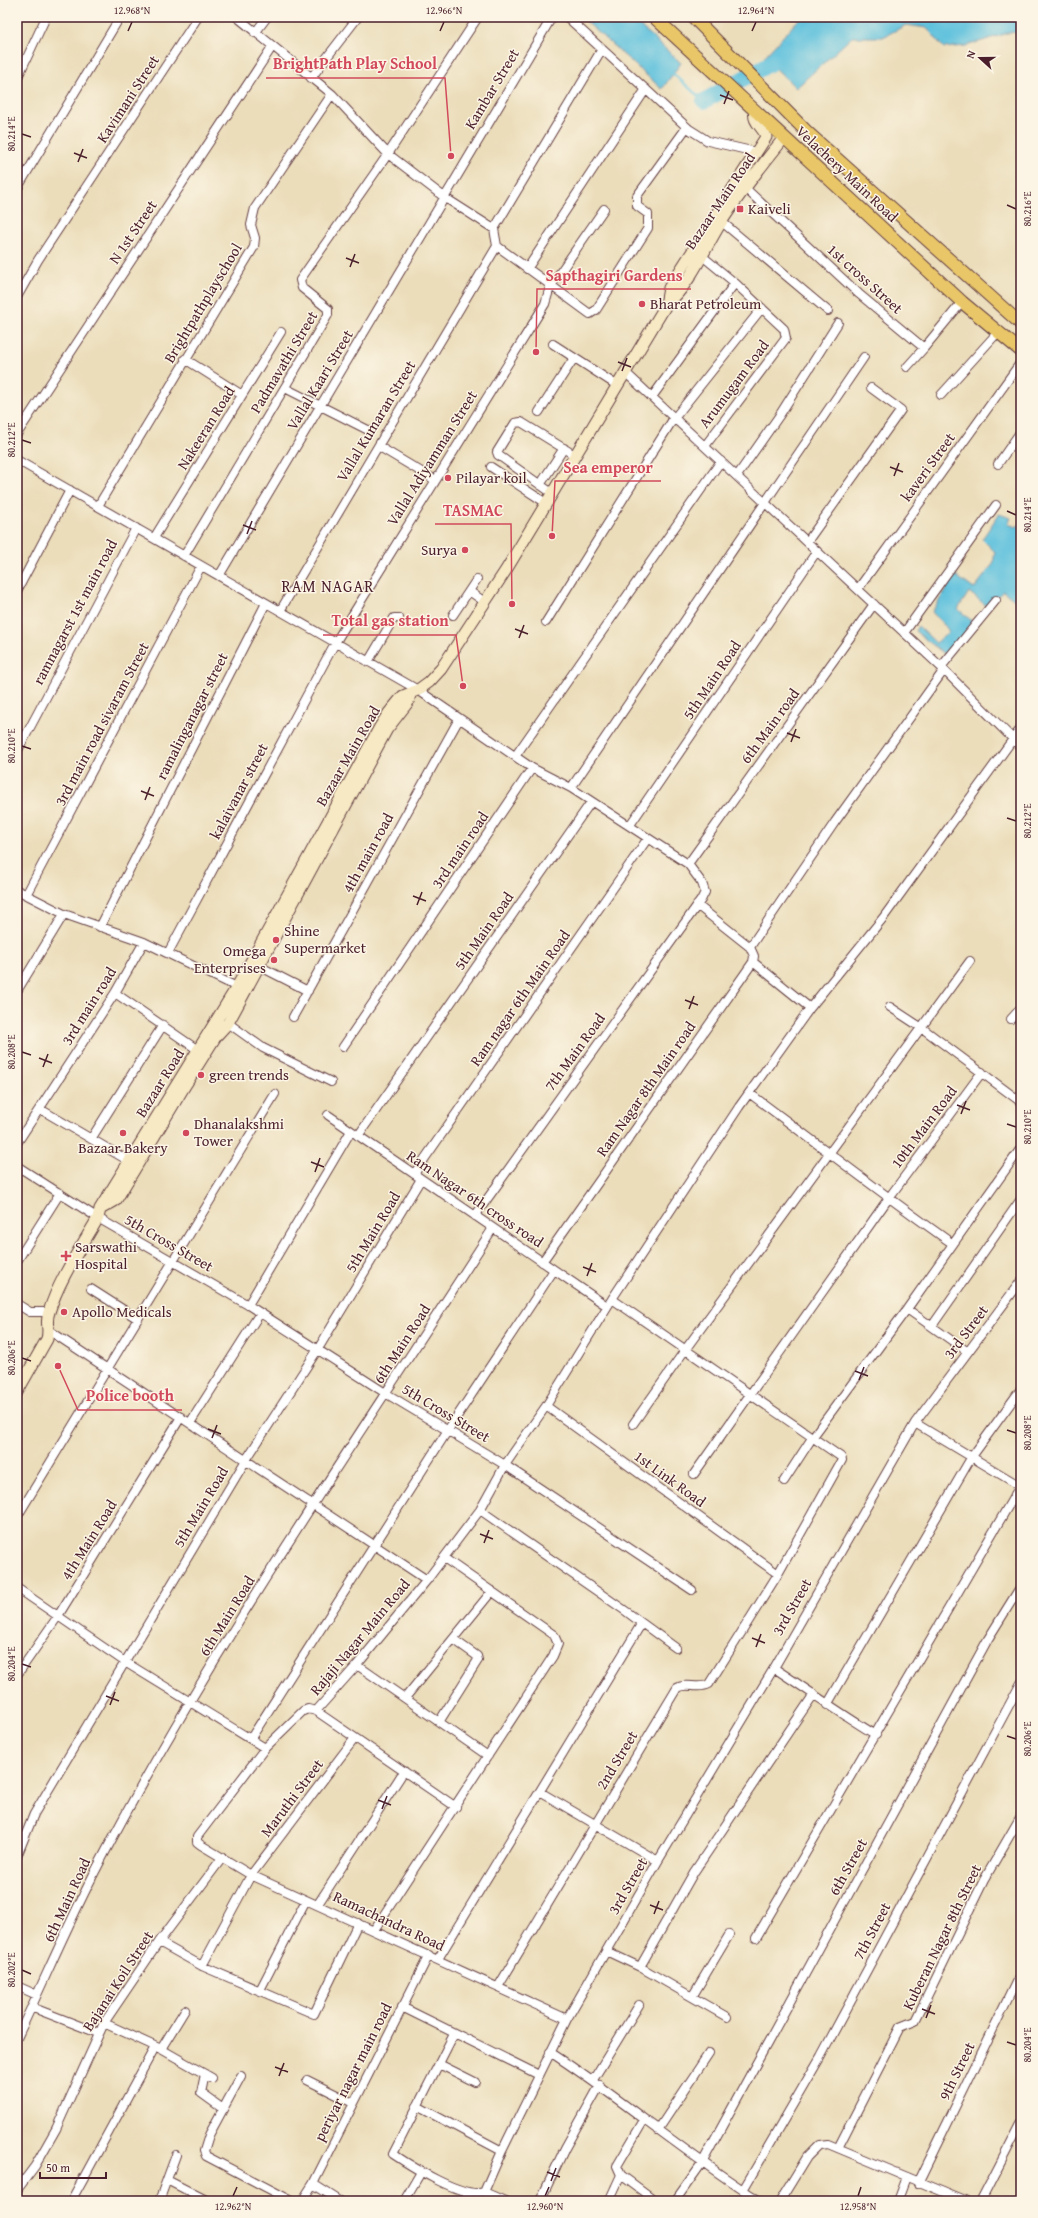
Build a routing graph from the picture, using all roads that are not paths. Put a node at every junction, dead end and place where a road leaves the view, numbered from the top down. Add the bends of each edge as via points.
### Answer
1 (46, 17) edge
2 (120, 17) edge
3 (198, 17) edge
4 (237, 17) edge
5 (267, 17) edge
6 (358, 17) edge
7 (478, 17) edge
8 (552, 17) edge
9 (567, 17) edge
10 (653, 17) edge
11 (693, 17) edge
12 (255, 32) junction
13 (272, 47) junction
14 (602, 49) junction
15 (311, 78) junction
16 (17, 79) edge
17 (646, 88) junction
18 (332, 94) junction
19 (755, 111) junction
20 (687, 127) junction
21 (784, 138) junction
22 (756, 152) junction
23 (388, 154) junction
24 (745, 188) junction
25 (17, 189) edge
26 (444, 196) junction
27 (604, 209) dead end
28 (722, 222) junction
29 (494, 229) junction
30 (497, 246) junction
31 (701, 255) junction
32 (527, 269) junction
33 (735, 283) junction
34 (550, 287) junction
35 (17, 297) edge
36 (962, 302) junction
37 (666, 305) junction
38 (762, 308) junction
39 (828, 310) dead end
40 (838, 323) dead end
41 (1021, 324) edge
42 (999, 331) junction
43 (281, 332) dead end
44 (553, 344) dead end
45 (924, 348) junction
46 (1021, 351) edge
47 (864, 357) dead end
48 (574, 358) junction
49 (185, 359) junction
50 (1021, 362) edge
51 (907, 367) dead end
52 (626, 373) junction
53 (618, 386) junction
54 (285, 388) junction
55 (871, 388) dead end
56 (242, 395) junction
57 (941, 395) dead end
58 (652, 397) junction
59 (322, 406) junction
60 (539, 412) dead end
61 (675, 418) junction
62 (368, 430) dead end
63 (1021, 431) edge
64 (17, 434) edge
65 (378, 446) junction
66 (705, 446) junction
67 (564, 448) junction
68 (576, 456) junction
69 (17, 460) edge
70 (721, 461) junction
71 (493, 464) dead end
72 (998, 464) dead end
73 (737, 476) junction
74 (435, 480) junction
75 (540, 485) junction
76 (70, 490) junction
77 (549, 498) junction
78 (765, 502) junction
79 (996, 505) dead end
80 (98, 506) junction
81 (136, 528) junction
82 (154, 538) junction
83 (807, 542) junction
84 (817, 551) junction
85 (184, 556) junction
86 (201, 566) junction
87 (219, 576) junction
88 (477, 579) dead end
89 (858, 589) junction
90 (17, 590) edge
91 (469, 591) junction
92 (996, 600) dead end
93 (485, 602) junction
94 (266, 603) junction
95 (874, 604) junction
96 (280, 611) junction
97 (453, 615) dead end
98 (399, 618) dead end
99 (546, 622) dead end
100 (904, 633) junction
101 (335, 643) junction
102 (368, 662) junction
103 (943, 669) junction
104 (414, 692) junction
105 (459, 719) junction
106 (1021, 728) edge
107 (1012, 738) junction
108 (1021, 746) edge
109 (17, 752) edge
110 (516, 755) junction
111 (532, 768) junction
112 (571, 788) junction
113 (591, 802) junction
114 (630, 825) junction
115 (648, 838) junction
116 (688, 864) junction
117 (17, 890) edge
118 (26, 895) junction
119 (697, 904) junction
120 (64, 914) junction
121 (100, 926) junction
122 (144, 942) junction
123 (750, 947) junction
124 (168, 953) junction
125 (970, 961) dead end
126 (753, 962) junction
127 (259, 966) junction
128 (241, 989) junction
129 (17, 991) edge
130 (308, 991) junction
131 (115, 993) junction
132 (890, 1007) dead end
133 (810, 1008) junction
134 (1021, 1008) edge
135 (293, 1017) dead end
136 (1011, 1019) dead end
137 (228, 1023) junction
138 (163, 1025) junction
139 (922, 1028) junction
140 (343, 1047) dead end
141 (198, 1050) junction
142 (982, 1072) junction
143 (331, 1082) dead end
144 (748, 1093) junction
145 (275, 1094) dead end
146 (1021, 1102) edge
147 (40, 1109) junction
148 (328, 1115) dead end
149 (354, 1133) junction
150 (91, 1139) junction
151 (17, 1143) edge
152 (1021, 1148) edge
153 (830, 1152) junction
154 (129, 1161) junction
155 (18, 1168) edge
156 (418, 1177) junction
157 (60, 1193) junction
158 (888, 1199) junction
159 (1021, 1199) edge
160 (99, 1214) junction
161 (475, 1216) junction
162 (493, 1228) junction
163 (953, 1244) junction
164 (17, 1261) edge
165 (173, 1262) junction
166 (542, 1262) junction
167 (554, 1270) junction
168 (1021, 1281) edge
169 (91, 1289) dead end
170 (612, 1299) junction
171 (17, 1304) edge
172 (248, 1305) junction
173 (607, 1306) junction
174 (907, 1309) junction
175 (48, 1312) junction
176 (260, 1313) junction
177 (138, 1319) junction
178 (932, 1326) junction
179 (49, 1328) junction
180 (318, 1349) junction
181 (685, 1350) junction
182 (968, 1352) junction
183 (108, 1369) junction
184 (17, 1380) edge
185 (1021, 1389) edge
186 (17, 1392) edge
187 (387, 1394) junction
188 (750, 1396) junction
189 (546, 1406) junction
190 (181, 1417) junction
191 (190, 1423) junction
192 (915, 1423) junction
193 (633, 1424) dead end
194 (448, 1430) junction
195 (812, 1438) junction
196 (971, 1458) junction
197 (246, 1460) junction
198 (505, 1465) junction
199 (694, 1474) dead end
200 (784, 1481) dead end
201 (1020, 1487) edge
202 (312, 1504) junction
203 (480, 1510) junction
204 (17, 1517) edge
205 (374, 1545) junction
206 (444, 1558) junction
207 (778, 1574) junction
208 (427, 1580) junction
209 (1021, 1586) edge
210 (17, 1588) edge
211 (692, 1590) dead end
212 (492, 1592) junction
213 (58, 1616) junction
214 (639, 1621) junction
215 (453, 1639) junction
216 (676, 1648) dead end
217 (125, 1662) junction
218 (357, 1665) junction
219 (774, 1668) junction
220 (17, 1675) edge
221 (1021, 1682) edge
222 (814, 1694) junction
223 (405, 1698) junction
224 (189, 1704) junction
225 (827, 1705) junction
226 (316, 1711) junction
227 (439, 1722) junction
228 (876, 1735) junction
229 (251, 1738) junction
230 (355, 1738) junction
231 (265, 1748) junction
232 (488, 1756) junction
233 (404, 1771) junction
234 (540, 1792) junction
235 (456, 1807) junction
236 (1021, 1816) edge
237 (594, 1824) junction
238 (201, 1845) joint
239 (17, 1856) edge
240 (222, 1858) junction
241 (658, 1861) junction
242 (251, 1875) junction
243 (306, 1900) junction
244 (318, 1904) junction
245 (358, 1923) junction
246 (374, 1930) junction
247 (729, 1935) dead end
248 (756, 1938) dead end
249 (159, 1942) junction
250 (606, 1951) junction
251 (429, 1955) junction
252 (438, 1959) junction
253 (202, 1966) junction
254 (640, 1967) junction
255 (1021, 1972) edge
256 (17, 1986) edge
257 (498, 1987) junction
258 (260, 1990) junction
259 (37, 1995) junction
260 (692, 1997) junction
261 (639, 2006) dead end
262 (32, 2007) junction
263 (402, 2007) junction
264 (185, 2010) dead end
265 (727, 2017) dead end
266 (567, 2019) junction
267 (104, 2023) junction
268 (98, 2033) junction
269 (454, 2034) junction
270 (17, 2038) edge
271 (158, 2048) junction
272 (550, 2052) junction
273 (709, 2053) dead end
274 (438, 2064) junction
275 (538, 2075) junction
276 (241, 2076) dead end
277 (307, 2080) dead end
278 (593, 2080) junction
279 (475, 2082) dead end
280 (600, 2085) junction
281 (353, 2103) junction
282 (417, 2106) junction
283 (222, 2109) junction
284 (644, 2120) junction
285 (1021, 2123) edge
286 (658, 2130) junction
287 (838, 2148) junction
288 (502, 2151) junction
289 (176, 2155) dead end
290 (702, 2163) junction
291 (421, 2172) junction
292 (621, 2175) junction
293 (906, 2177) junction
294 (167, 2180) junction
295 (918, 2183) junction
296 (313, 2184) junction
297 (17, 2190) edge
298 (743, 2190) junction
299 (484, 2192) junction
300 (467, 2193) junction
301 (71, 2201) edge
302 (159, 2201) edge
303 (208, 2201) edge
304 (292, 2201) edge
305 (302, 2201) edge
306 (340, 2201) edge
307 (404, 2201) edge
308 (464, 2201) edge
309 (505, 2201) edge
310 (540, 2201) edge
311 (609, 2201) edge
312 (656, 2201) edge
313 (676, 2201) edge
314 (760, 2201) edge
315 (780, 2201) edge
316 (897, 2201) edge
317 (965, 2201) edge
318 (981, 2201) edge

1 - 16 street
2 - 25 street
3 - 35 street, Kavimani Street via 38,260
4 - 12 street
5 - 12 street
6 - 15 street
7 - 23 street
8 - 26 street, Kambar Street
9 - 14 street
10 - 19 main road, Velachery Main Road
11 - 41 main road, Velachery Main Road via 813,137
12 - 13 street
13 - 15 street
13 - 64 street, N 1st Street
14 - 17 street
14 - 29 street
15 - 18 street
17 - 20 street
17 - 32 street
18 - 23 street
18 - 49 street, Brightpathplayschool via 255,208 251,225 255,238 254,247
19 - 21 main road, Velachery Main Road
19 - 22 main road via 756,121 766,137
20 - 22 street via 708,141
20 - 34 street via 637,196 637,206 648,214 648,228 596,310 590,314 584,312
21 - 24 main road, Bazaar Main Road
21 - 36 main road, Velachery Main Road
22 - 37 main road via 669,288
23 - 26 street
23 - 54 street, Padmavathi Street via 300,280 302,288 329,312
24 - 28 main road, Bazaar Main Road
24 - 45 street, 1st cross Street via 859,294
26 - 29 street
26 - 59 street, Vallal Kaari Street
27 - 34 street, Vallal Adiyamman Street
28 - 31 main road, Bazaar Main Road
28 - 39 street
29 - 30 street
30 - 32 street
30 - 65 street, Vallal Kumaran Street
31 - 33 street
31 - 37 main road, Bazaar Main Road via 678,295
32 - 34 street
33 - 38 street
33 - 58 street
34 - 74 street, Vallal Adiyamman Street via 545,304
36 - 42 main road, Velachery Main Road
36 - 45 street
37 - 52 main road, Bazaar Main Road
38 - 61 street
38 - 66 street, Arumugam Road via 784,329 786,338
40 - 73 street
42 - 46 main road, Velachery Main Road
42 - 57 street
43 - 56 street, Nakeeran Road
44 - 48 street
45 - 51 street
47 - 78 street
48 - 53 street
48 - 60 street
49 - 56 street
49 - 80 street, Brightpathplayschool
50 - 89 street, kaveri Street
52 - 53 main road, Bazaar Main Road
52 - 58 street
53 - 68 main road, Bazaar Main Road
54 - 59 street
54 - 85 street, Padmavathi Street
55 - 83 street via 901,410
56 - 82 street, Nakeeran Road
58 - 61 street
59 - 62 street
59 - 87 street, Vallal Kaari Street
61 - 66 street
61 - 99 street
63 - 72 street
65 - 74 street
65 - 96 street, Vallal Kumaran Street
66 - 70 street
67 - 68 street
67 - 75 street
67 - 75 street via 521,422 514,423 497,452 498,455
68 - 77 main road, Bazaar Main Road
69 - 76 street
70 - 73 street
70 - 110 street
71 - 77 street
73 - 78 street
74 - 101 street, Vallal Adiyamman Street
75 - 77 street
76 - 80 street
76 - 90 street
77 - 93 main road, Bazaar Main Road
78 - 83 street
78 - 112 street
79 - 100 street
80 - 81 street
81 - 82 street
81 - 109 street, ramnagarst 1st main road
82 - 85 street
83 - 84 street
84 - 89 street
84 - 114 street, 5th Main Road
85 - 86 street
86 - 87 street
86 - 118 street, 3rd main road sivaram Street
87 - 94 street
88 - 91 street
89 - 95 street
91 - 93 street
91 - 97 street
92 - 103 street
93 - 104 main road, Bazaar Main Road via 440,669 429,682
94 - 96 street
94 - 121 street, ramalinganagar street
95 - 100 street
95 - 116 street, 6th Main road
96 - 101 street
98 - 102 street via 394,618
100 - 103 street
101 - 102 street
101 - 124 street, kalaivanar street
102 - 104 street
103 - 107 street
103 - 123 street
104 - 105 street
104 - 127 main road via 387,729
104 - 128 main road, Bazaar Main Road via 403,696 380,727
105 - 110 street
105 - 130 street, 4th main road
106 - 107 street, Rajaji Nagar Main Road
107 - 108 street
107 - 133 street, Rajaji Nagar Main Road via 883,918
110 - 111 street
111 - 112 street
111 - 140 street, 3rd main road
112 - 113 street
113 - 114 street
113 - 149 street, 5th Main Road
114 - 115 street
115 - 116 street
115 - 156 street, Ram nagar 6th Main Road
116 - 119 street, 7th Main Road via 704,889 704,895
117 - 118 street
118 - 120 street
119 - 123 street
119 - 161 street, 7th Main Road
120 - 121 street
120 - 129 street
121 - 122 street
122 - 124 street
122 - 131 street, 3rd main road
123 - 126 street via 754,956
124 - 128 street
125 - 139 street
126 - 133 street
126 - 166 street, Ram Nagar 8th Main road
127 - 128 main road
127 - 130 street
128 - 137 main road
128 - 141 main road, Bazaar Road
130 - 135 street, 4th main road
131 - 138 street
131 - 147 street, 3rd main road
132 - 139 street
133 - 144 street, Rajaji Nagar Main Road
134 - 136 street
137 - 143 street via 263,1048
137 - 160 main road via 216,1036 116,1200
138 - 141 street
138 - 150 street
139 - 142 street
139 - 153 street
141 - 154 main road, Bazaar Road
142 - 146 street
142 - 158 street, 10th Main Road
144 - 153 street
144 - 170 street, Rajaji Nagar Main Road
145 - 165 street
147 - 150 street
147 - 151 street, 3rd main road
148 - 149 street, Ram Nagar 6th cross road
149 - 156 street, Ram Nagar 6th cross road
149 - 172 street, 5th Main Road
150 - 154 street
152 - 163 street
153 - 158 street
153 - 181 street
154 - 160 main road, Bazaar Road
155 - 157 street, 5th Cross Street
156 - 161 street, Ram Nagar 6th cross road
156 - 180 street, 5th Main Road
157 - 160 street, 5th Cross Street
157 - 164 street
158 - 163 street
158 - 188 street, 10th Main Road
159 - 178 street
160 - 165 street, 5th Cross Street
160 - 175 main road, Bazaar Road
161 - 162 street, Ram Nagar 6th cross road
162 - 166 street, Ram Nagar 6th cross road
162 - 187 street, 6th Main Road
163 - 174 street
165 - 172 street, 5th Cross Street
165 - 177 street
166 - 167 street, Ram Nagar 6th cross road
167 - 173 street, Ram Nagar 6th cross road
167 - 194 street
168 - 182 street, 3rd Street
169 - 177 street
170 - 173 street, Rajaji Nagar Main Road
170 - 181 street
171 - 175 street via 30,1312
172 - 176 street, 5th Cross Street
173 - 189 street, Rajaji Nagar Main Road
174 - 178 street
174 - 195 street
175 - 179 main road, Bazaar Road
176 - 180 street, 5th Cross Street
176 - 191 street
177 - 183 street
178 - 182 street
179 - 183 street
179 - 184 main road, Bazaar Road
179 - 186 main road, Bazaar Road
180 - 187 street, 5th Cross Street
180 - 197 street, 5th Main Road
181 - 188 street
181 - 193 street
182 - 192 street, 3rd Street
183 - 190 street
183 - 204 street
185 - 196 street
187 - 194 street, 5th Cross Street
187 - 202 street, 6th Main Road
188 - 195 street
188 - 199 street, 10th Main Road
189 - 198 street, Rajaji Nagar Main Road
189 - 207 street, 1st Link Road
190 - 191 street
190 - 213 street, 4th Main Road
191 - 197 street
192 - 196 street
192 - 219 street, 3rd Street
194 - 198 street, 5th Cross Street
194 - 205 street
195 - 200 street
195 - 207 street via 841,1457 841,1465
196 - 201 street
196 - 225 street
197 - 202 street
197 - 217 street, 5th Main Road
198 - 203 street, Rajaji Nagar Main Road
198 - 211 street, 5th Cross Street
201 - 228 street via 943,1615
202 - 205 street
202 - 224 street, 6th Main Road
203 - 206 street, Rajaji Nagar Main Road
203 - 214 street
205 - 208 street
205 - 229 street
206 - 208 street, Rajaji Nagar Main Road
206 - 212 street
207 - 237 street, 2nd Street via 709,1684 677,1688
208 - 218 street, Rajaji Nagar Main Road
209 - 290 street, 6th Street via 988,1639
210 - 213 street
212 - 215 street
212 - 232 street via 554,1635 558,1644 553,1656
213 - 217 street
213 - 220 street, 4th Main Road
214 - 216 street
214 - 234 street via 640,1626
215 - 223 street
215 - 227 street via 477,1656 478,1660
217 - 224 street
217 - 239 street, 5th Main Road via 34,1814
218 - 223 street
218 - 226 street, Rajaji Nagar Main Road
219 - 222 street
219 - 241 street, 3rd Street
221 - 298 street, 7th Street via 821,2056
222 - 225 street
222 - 254 street via 694,1872
223 - 227 street
224 - 229 street
224 - 259 street, 6th Main Road via 99,1864
225 - 228 street
226 - 230 street
226 - 231 street, Rajaji Nagar Main Road via 303,1711
227 - 232 street
228 - 248 street
229 - 231 street
230 - 233 street
230 - 242 street, Maruthi Street
231 - 238 street, Rajaji Nagar Main Road via 197,1837 197,1842
232 - 235 street
233 - 235 street
233 - 244 street
234 - 237 street
234 - 252 street
235 - 246 street
236 - 287 street, Kuberan Nagar 8th Street via 984,1880 915,2021 900,2027
237 - 241 street
237 - 257 street, 2nd Street
238 - 240 street, Ramachandra Road
240 - 242 street, Ramachandra Road
240 - 249 street, Bajanai Koil Street
241 - 250 street, 3rd Street
242 - 243 street, Ramachandra Road
242 - 253 street, Maruthi Street
243 - 244 street, Ramachandra Road
243 - 258 street
244 - 245 street, Ramachandra Road
245 - 246 street, Ramachandra Road
245 - 258 street via 314,2014
246 - 251 street, Ramachandra Road
247 - 260 street
249 - 253 street
249 - 267 street, Bajanai Koil Street
250 - 254 street
250 - 266 street, 3rd Street
251 - 252 street, Ramachandra Road
251 - 263 street, periyar nagar main road
252 - 257 street, Ramachandra Road
253 - 258 street
254 - 260 street
255 - 295 street, 9th Street
256 - 259 street
257 - 266 street, Ramachandra Road
259 - 262 street, 6th Main Road
260 - 265 street
261 - 278 street
262 - 268 street
262 - 270 street, 6th Main Road
263 - 269 street
263 - 281 street, periyar nagar main road
264 - 271 street
266 - 272 street, 3rd Street
267 - 268 street, Bajanai Koil Street
267 - 271 street
268 - 297 street, Bajanai Koil Street via 56,2129 35,2166
269 - 274 street
269 - 275 street
271 - 283 street via 208,2076 201,2093
271 - 301 street
272 - 275 street, 3rd Street
272 - 278 street
273 - 286 street
274 - 279 street
274 - 282 street
275 - 288 street, 3rd Street
276 - 283 street
277 - 281 street
278 - 280 street
280 - 284 street
280 - 310 street via 565,2148
281 - 296 street, periyar nagar main road
282 - 288 street
282 - 291 street via 393,2154
283 - 304 street via 204,2146 206,2156
284 - 286 street
284 - 292 street via 617,2166
285 - 318 street
286 - 290 street
287 - 293 street
287 - 315 street via 828,2144 819,2145 814,2149
288 - 299 street, 3rd Street
289 - 294 street
290 - 298 street
290 - 313 street, 6th Street
291 - 300 street
291 - 307 street
292 - 311 street
292 - 312 street
293 - 295 street
293 - 316 street
294 - 302 street
294 - 303 street
295 - 317 street
296 - 305 street, periyar nagar main road
296 - 306 street
298 - 314 street
299 - 300 street via 477,2195
299 - 309 street
300 - 308 street

